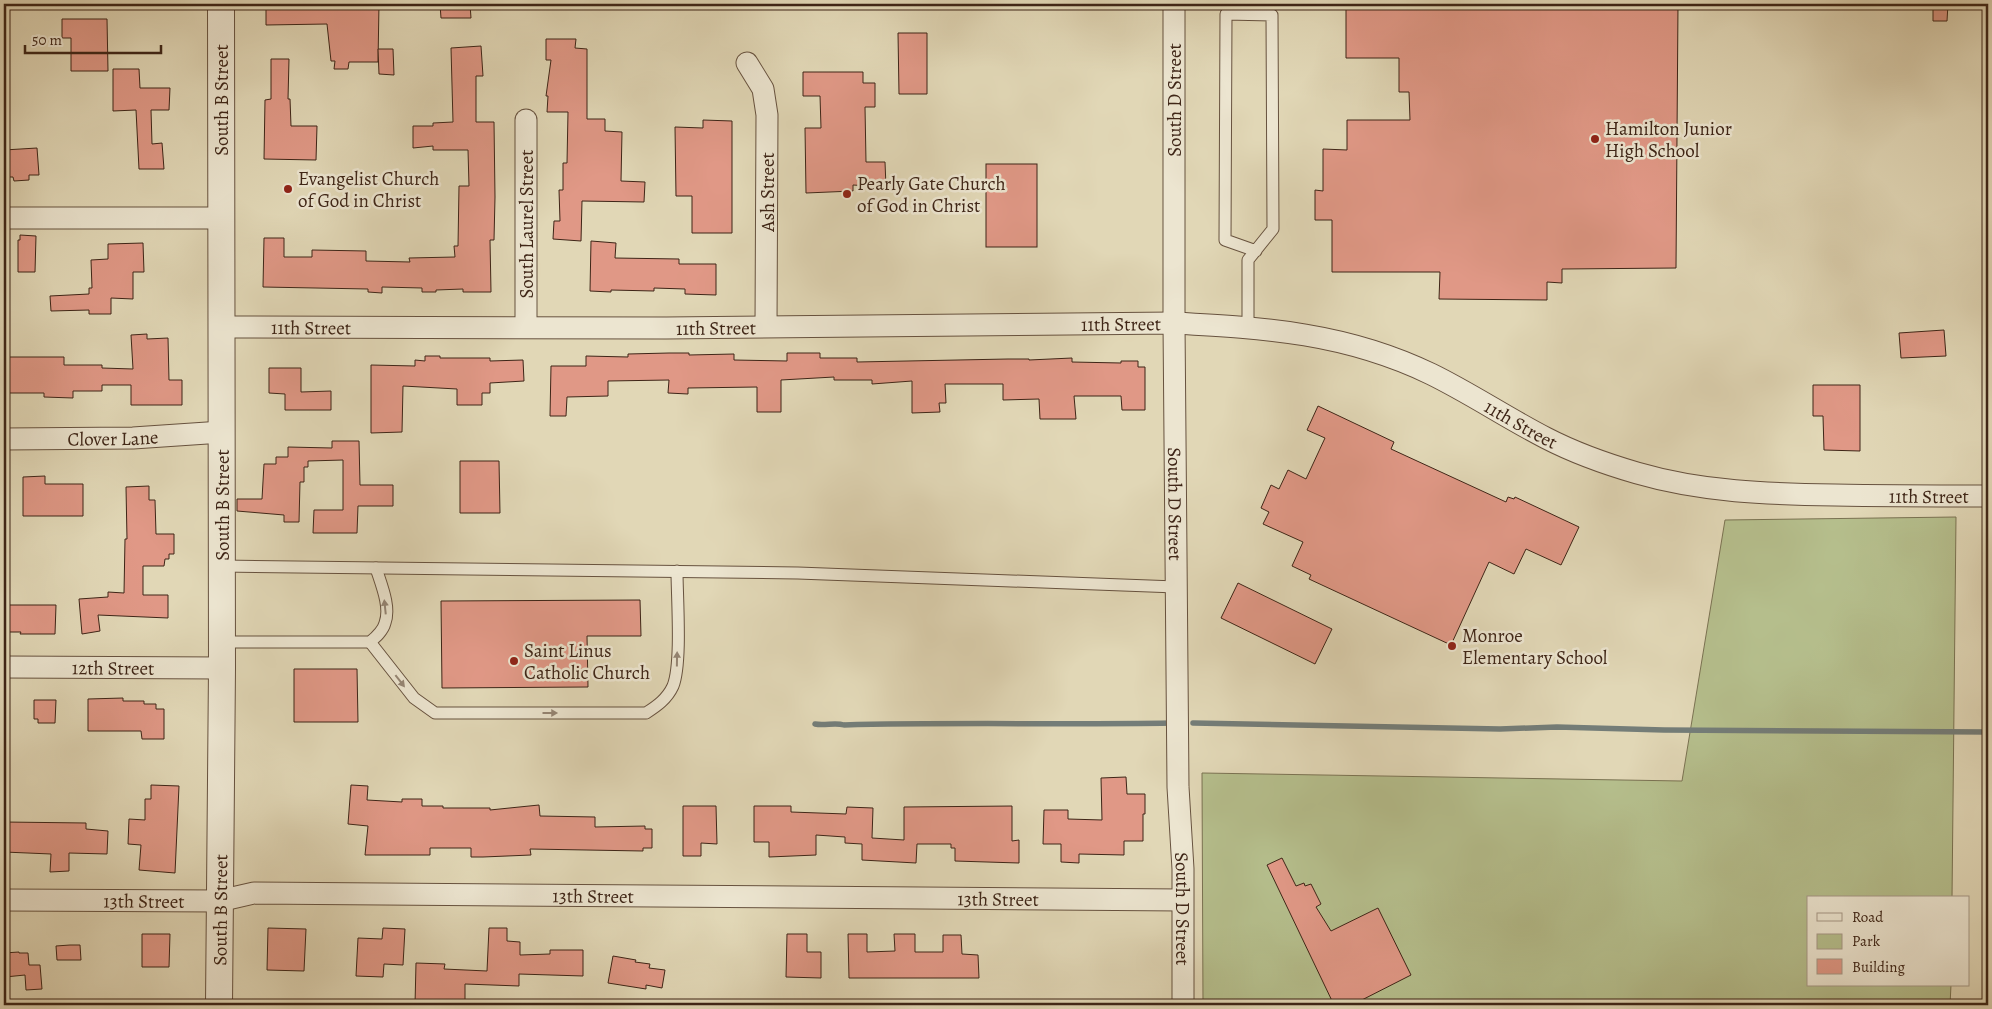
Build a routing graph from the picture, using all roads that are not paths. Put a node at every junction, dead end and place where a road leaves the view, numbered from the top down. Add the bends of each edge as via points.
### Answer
1 (221, 4) edge
2 (1174, 4) edge
3 (747, 63) dead end
4 (526, 120) dead end
5 (4, 218) edge
6 (221, 218) junction
7 (1256, 251) junction
8 (1174, 323) junction
9 (766, 326) junction
10 (221, 327) junction
11 (526, 327) junction
12 (1248, 327) junction
13 (222, 432) junction
14 (4, 439) edge
15 (1988, 496) edge
16 (222, 566) junction
17 (376, 568) junction
18 (676, 571) junction
19 (1176, 587) junction
20 (222, 642) junction
21 (370, 642) junction
22 (4, 667) edge
23 (222, 668) junction
24 (4, 900) edge
25 (1182, 900) junction
26 (219, 901) junction
27 (219, 1005) edge
28 (1183, 1005) edge

1 - 6 street, South B Street
2 - 8 street, South D Street
3 - 9 street, Ash Street via 763,89 767,115
4 - 11 street, South Laurel Street
5 - 6 street
6 - 10 street, South B Street
7 - 7 lane via 1273,229 1272,15 1226,14 1225,240
7 - 12 lane via 1248,260
8 - 9 street, 11th Street
8 - 12 street, 11th Street
8 - 19 street, South D Street
9 - 11 street, 11th Street
10 - 11 street, 11th Street
10 - 13 street, South B Street
12 - 15 street, 11th Street via 1310,334 1396,359 1437,377 1546,438 1589,458 1664,481 1764,494
13 - 14 street, Clover Lane via 133,438
13 - 16 street, South B Street
16 - 17 lane
16 - 20 street, South B Street
17 - 18 lane
21 -> 17 lane via 380,632 386,615
18 - 19 lane
21 -> 18 lane via 414,698 435,712 646,713 660,705 673,686 676,672
19 - 25 street, South D Street
20 - 21 lane
20 - 23 street, South B Street
22 - 23 street, 12th Street
23 - 26 street, South B Street
24 - 26 street, 13th Street
25 - 26 street, 13th Street via 254,893
25 - 28 street, South D Street
26 - 27 street, South B Street

